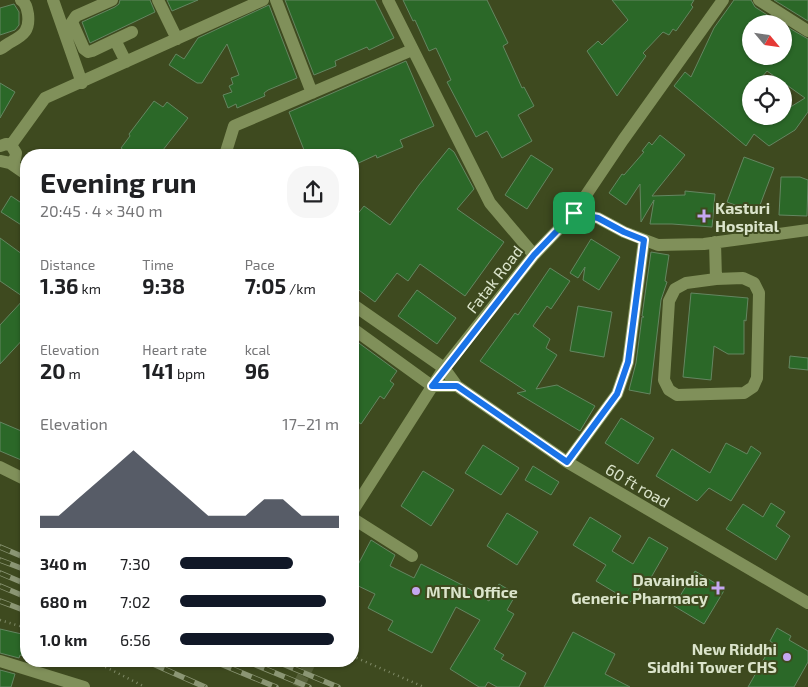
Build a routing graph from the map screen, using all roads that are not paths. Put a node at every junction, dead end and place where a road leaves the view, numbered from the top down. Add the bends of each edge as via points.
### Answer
1 (21, 0) edge
2 (53, 0) edge
3 (112, 0) edge
4 (158, 0) edge
5 (263, 0) edge
6 (276, 0) edge
7 (388, 0) edge
8 (723, 0) edge
9 (759, 0) edge
10 (808, 31) edge
11 (132, 32) dead end
12 (177, 39) junction
13 (115, 40) junction
14 (0, 49) edge
15 (412, 50) junction
16 (126, 62) junction
17 (82, 83) junction
18 (312, 93) junction
19 (228, 149) edge
20 (7, 155) edge
21 (20, 168) edge
22 (574, 213) junction
23 (808, 230) edge
24 (644, 240) junction
25 (715, 242) junction
26 (534, 255) junction
27 (716, 279) junction
28 (359, 309) edge
29 (359, 333) edge
30 (444, 368) junction
31 (432, 386) junction
32 (457, 386) junction
33 (567, 462) junction
34 (0, 467) edge
35 (20, 477) edge
36 (359, 501) edge
37 (359, 522) edge
38 (412, 556) dead end
39 (808, 603) edge
40 (0, 660) edge
41 (20, 666) edge
42 (22, 667) edge
43 (84, 687) edge

1 - 14 street via 28,12 29,25 19,39
2 - 17 street
3 - 13 street via 76,16 72,22 88,52
4 - 12 street
5 - 12 street
6 - 18 street
7 - 15 street
8 - 22 street, Fatak Road via 622,140
9 - 10 street
11 - 13 street
12 - 16 street
13 - 16 street
15 - 18 street
15 - 26 street via 490,202
16 - 17 street
17 - 20 street via 45,98
18 - 19 street via 234,126
20 - 21 street
22 - 24 street via 598,218
22 - 26 street, Fatak Road
23 - 25 street
24 - 25 street via 658,245
24 - 33 street via 628,362 617,394
25 - 27 street
26 - 30 street, Fatak Road
27 - 27 street via 743,278 754,283 759,293 757,378 753,387 744,393 677,395 669,390 664,380 670,300 675,289 686,283
28 - 30 street, 60 ft road
29 - 31 street
30 - 31 street, Fatak Road
30 - 32 street, 60 ft road
31 - 32 street
31 - 36 street, Fatak Road
32 - 33 street, 60 ft road
33 - 39 street, 60 ft road
34 - 35 street
37 - 38 street
40 - 41 street
42 - 43 street

